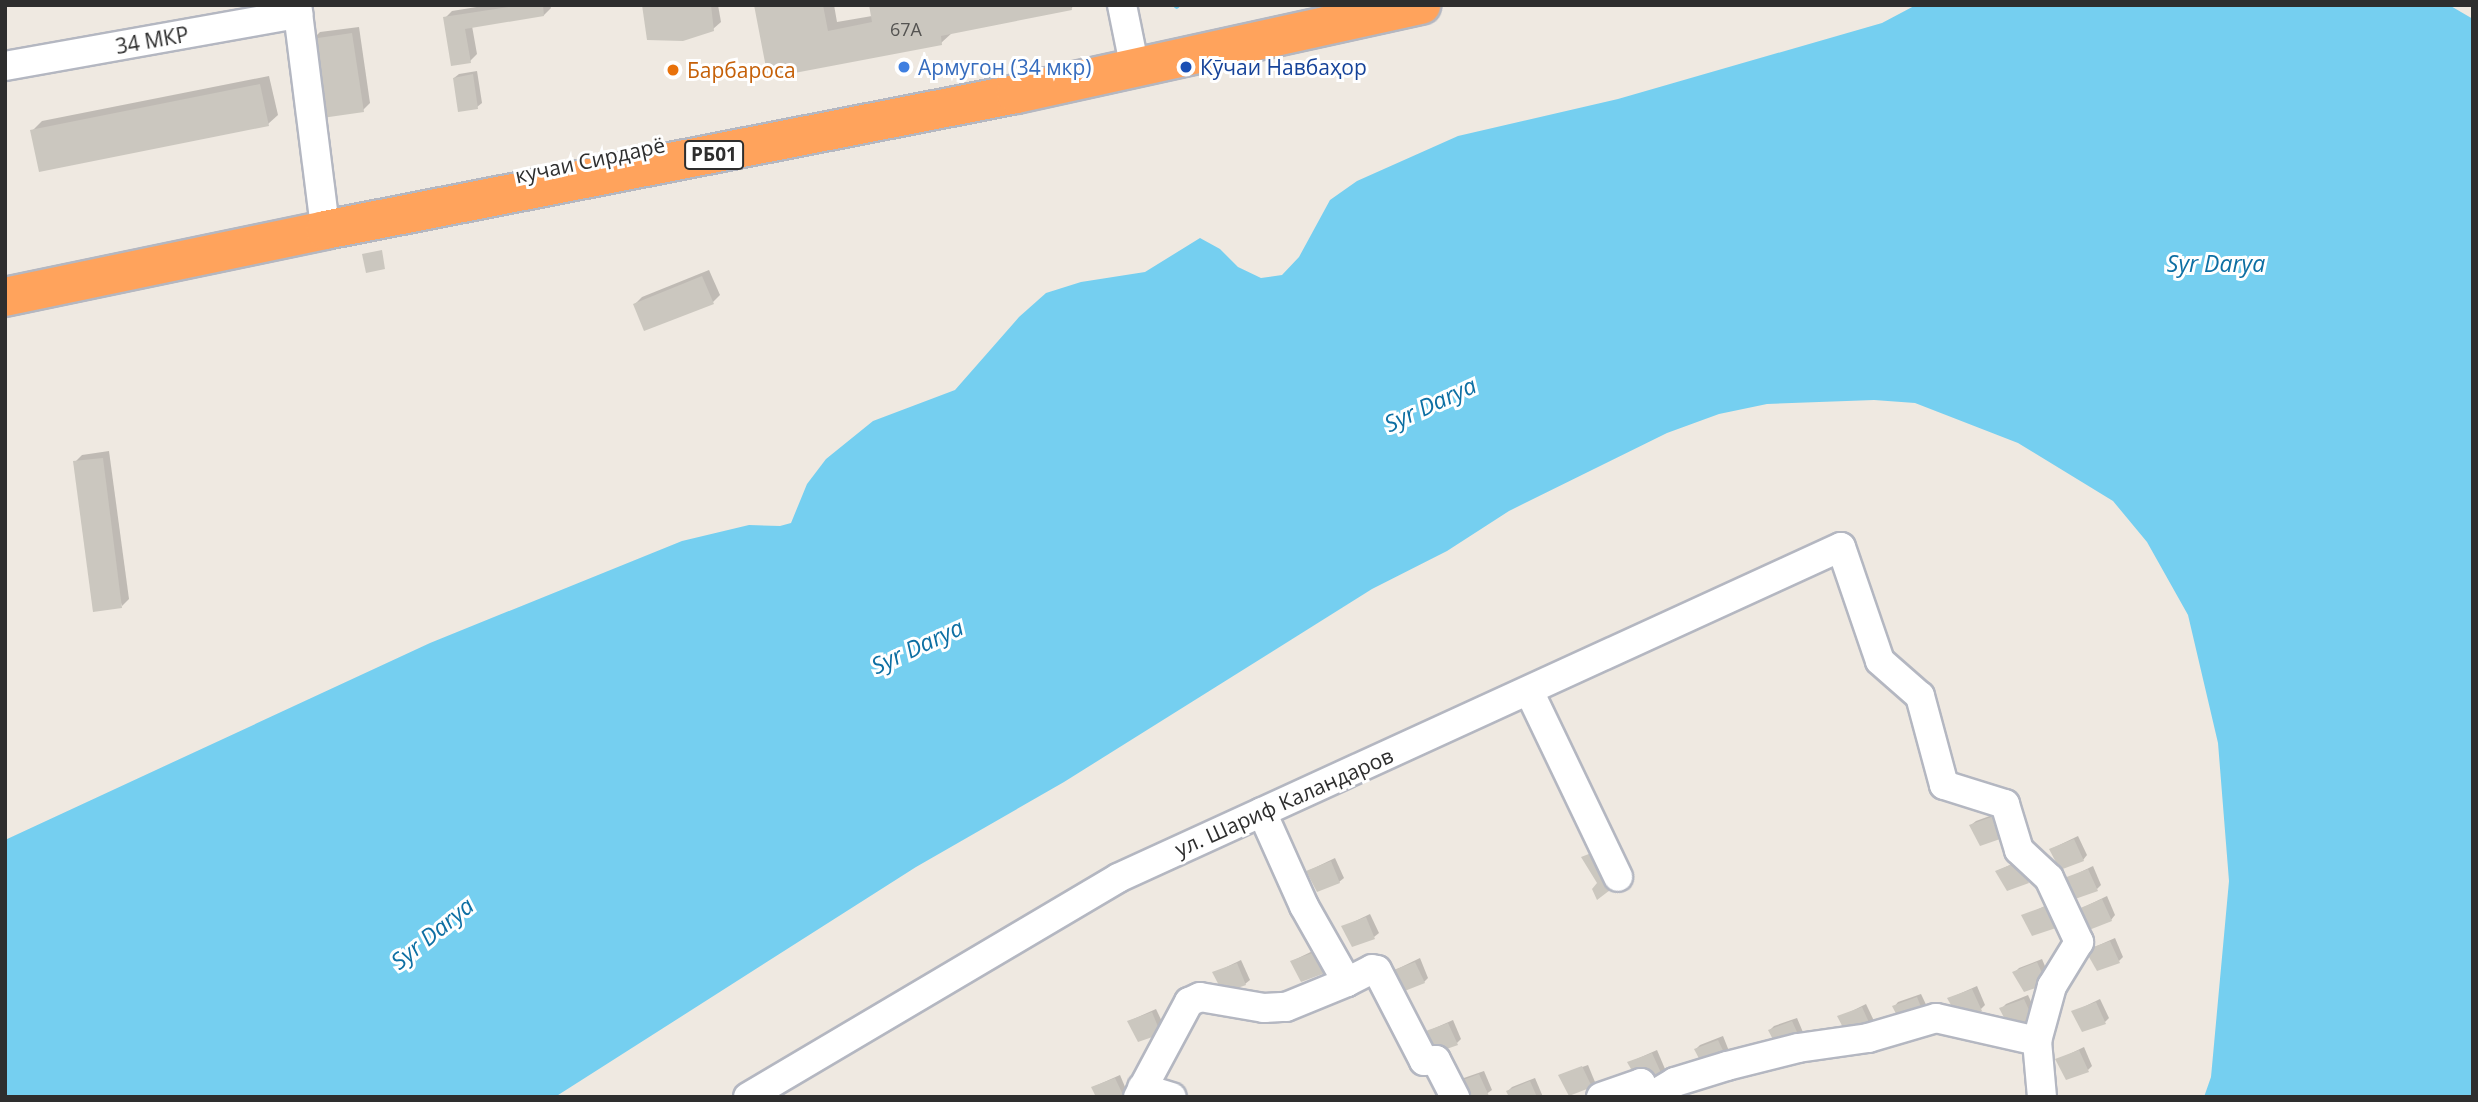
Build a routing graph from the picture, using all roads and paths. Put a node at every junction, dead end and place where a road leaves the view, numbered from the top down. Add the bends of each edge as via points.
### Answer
1 (1122, 5) edge
2 (1337, 5) edge
3 (1422, 5) edge
4 (298, 9) edge
5 (1132, 58) junction
6 (5, 66) edge
7 (323, 211) junction
8 (5, 274) edge
9 (5, 297) edge
10 (1529, 691) junction
11 (1262, 812) junction
12 (1618, 877) dead end
13 (1347, 982) junction
14 (2037, 1041) junction
15 (1140, 1092) edge
16 (748, 1097) edge
17 (1172, 1097) edge
18 (1455, 1097) edge
19 (1601, 1097) edge
20 (1648, 1097) edge
21 (2042, 1097) edge

1 - 5 street
2 - 5 highway, кучаи Сирдарё / РБ01
3 - 5 highway, РБ01
4 - 6 street, 34 МКР
4 - 7 street
5 - 7 highway, кучаи Сирдарё / РБ01
5 - 9 highway, РБ01
7 - 8 highway, кучаи Сирдарё / РБ01
10 - 11 street, ул. Шариф Каландаров
10 - 12 street
10 - 14 street, ул. Шариф Каландаров via 1841,547 1880,661 1920,696 1944,785 2005,804 2019,850 2049,878 2079,942 2052,986
11 - 13 street via 1304,906
11 - 16 street, ул. Шариф Каландаров via 1118,878
13 - 15 street via 1286,1007 1264,1008 1200,997 1189,1002
13 - 18 street via 1377,970 1424,1061 1436,1060
14 - 20 street via 1936,1018 1868,1038 1798,1048 1727,1066
14 - 21 street
15 - 17 street
19 - 20 street via 1641,1083

